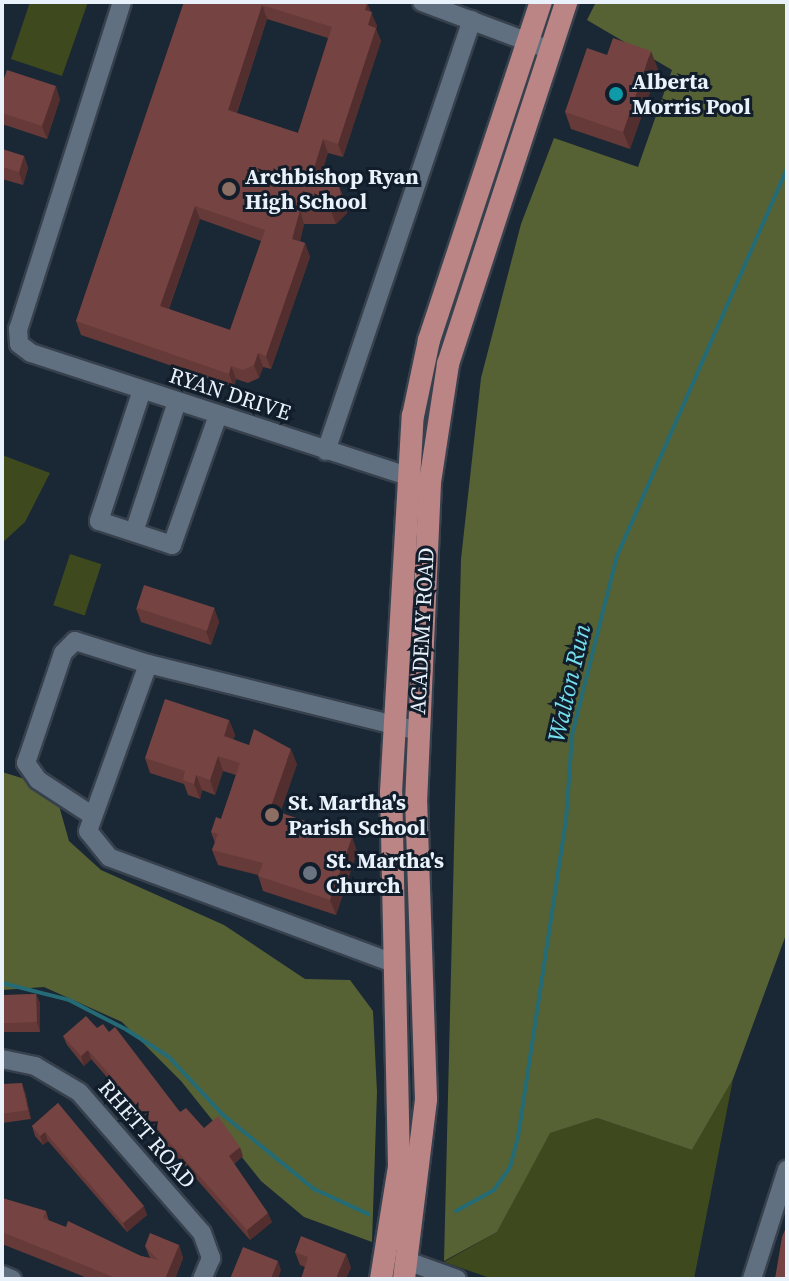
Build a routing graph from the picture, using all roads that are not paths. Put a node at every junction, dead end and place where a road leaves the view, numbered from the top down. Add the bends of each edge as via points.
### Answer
1 (122, 2) edge
2 (422, 2) edge
3 (541, 2) edge
4 (566, 2) edge
5 (472, 20) junction
6 (538, 45) junction
7 (142, 390) junction
8 (177, 402) junction
9 (218, 415) junction
10 (326, 451) junction
11 (418, 480) junction
12 (134, 532) junction
13 (148, 664) junction
14 (394, 727) junction
15 (418, 731) junction
16 (93, 816) junction
17 (422, 963) junction
18 (396, 964) junction
19 (2, 1059) edge
20 (787, 1169) edge
21 (406, 1270) edge
22 (2, 1275) edge
23 (12, 1279) edge
24 (202, 1279) edge
25 (381, 1279) edge
26 (457, 1279) edge
27 (752, 1279) edge

1 - 7 street, RYAN DRIVE via 18,329 19,344 31,353
2 - 5 street
3 - 6 main road, ACADEMY ROAD
4 - 6 main road, ACADEMY ROAD
5 - 6 street
5 - 10 street
6 - 11 main road, ACADEMY ROAD via 429,340
7 - 8 street, RYAN DRIVE
7 - 12 street via 99,521
8 - 9 street, RYAN DRIVE
8 - 12 street
9 - 10 street, RYAN DRIVE
9 - 12 street via 172,545
10 - 11 street, RYAN DRIVE
11 - 14 main road, ACADEMY ROAD
11 - 15 main road, ACADEMY ROAD
13 - 14 street
13 - 16 street
13 - 16 street via 75,641 63,653 26,763 38,780
14 - 15 street
14 - 18 main road, ACADEMY ROAD
15 - 17 main road, ACADEMY ROAD
16 - 18 street via 88,831 109,857
17 - 18 main road
17 - 21 main road, ACADEMY ROAD via 426,1099
18 - 25 main road, ACADEMY ROAD via 399,1166
19 - 24 street, RHETT ROAD via 35,1066 79,1092 202,1233 211,1258
20 - 27 street
21 - 26 street
22 - 23 street

